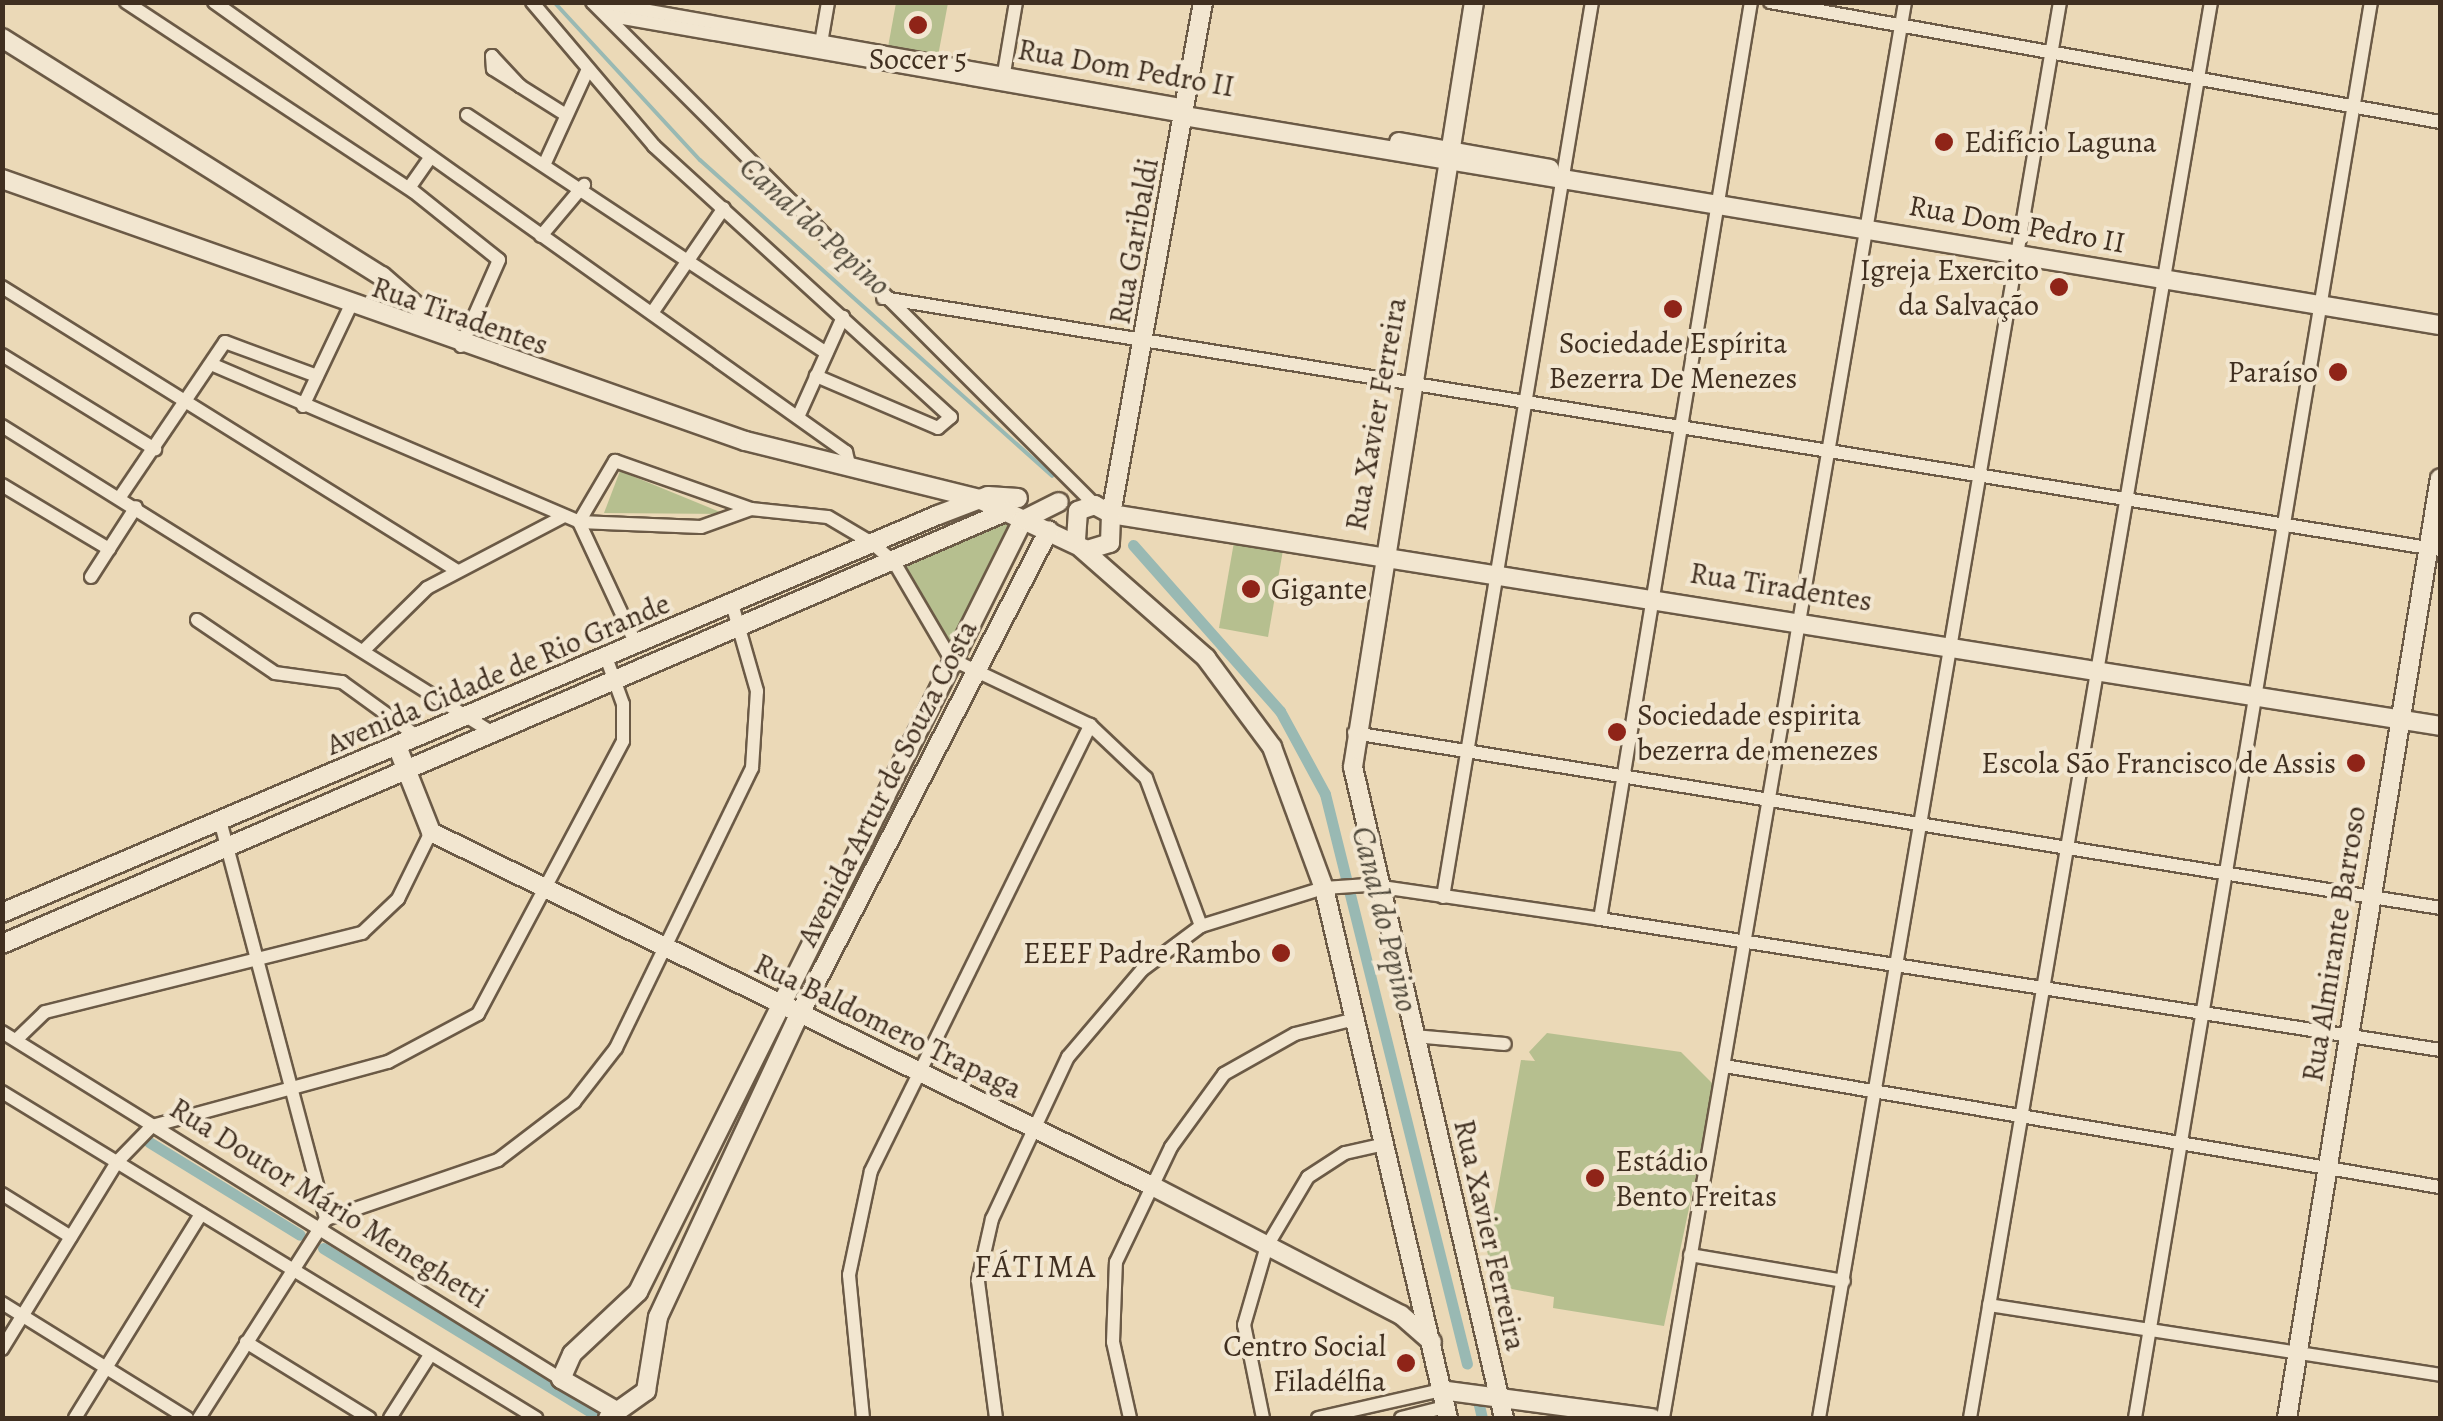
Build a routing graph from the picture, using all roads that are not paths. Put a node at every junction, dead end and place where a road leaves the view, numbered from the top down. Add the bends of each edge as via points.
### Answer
1 (126, 2) edge
2 (214, 2) edge
3 (532, 2) edge
4 (828, 2) edge
5 (1016, 2) edge
6 (1203, 2) edge
7 (1474, 2) edge
8 (1592, 2) edge
9 (1751, 2) edge
10 (1770, 2) edge
11 (1905, 2) edge
12 (2060, 2) edge
13 (2211, 2) edge
14 (2371, 2) edge
15 (598, 7) edge
16 (656, 13) edge
17 (1901, 24) junction
18 (2, 38) edge
19 (820, 48) junction
20 (2052, 51) junction
21 (588, 69) junction
22 (2199, 78) junction
23 (1003, 80) junction
24 (520, 86) dead end
25 (2352, 106) junction
26 (1185, 111) junction
27 (466, 115) dead end
28 (566, 115) junction
29 (2440, 122) edge
30 (1448, 157) junction
31 (432, 158) junction
32 (545, 163) junction
33 (2, 179) edge
34 (1571, 179) junction
35 (584, 185) junction
36 (410, 188) junction
37 (1715, 201) junction
38 (724, 208) junction
39 (1868, 226) junction
40 (541, 236) junction
41 (2016, 250) junction
42 (688, 259) junction
43 (2167, 278) junction
44 (2, 287) edge
45 (883, 298) junction
46 (2321, 304) junction
47 (350, 307) junction
48 (652, 313) junction
49 (843, 317) junction
50 (2440, 325) edge
51 (1145, 339) junction
52 (461, 346) junction
53 (826, 353) junction
54 (2, 355) edge
55 (211, 364) junction
56 (317, 376) junction
57 (816, 376) junction
58 (1410, 380) junction
59 (1528, 400) junction
60 (186, 401) junction
61 (303, 406) junction
62 (798, 417) junction
63 (1678, 422) junction
64 (2, 426) edge
65 (1829, 447) junction
66 (155, 448) junction
67 (849, 464) junction
68 (1976, 471) junction
69 (2440, 478) edge
70 (908, 479) junction
71 (2, 485) edge
72 (939, 487) junction
73 (2129, 495) junction
74 (120, 497) junction
75 (979, 498) junction
76 (136, 507) junction
77 (1100, 508) junction
78 (751, 509) junction
79 (1016, 510) junction
80 (938, 515) junction
81 (564, 516) junction
82 (2284, 520) junction
83 (579, 522) junction
84 (1050, 530) junction
85 (872, 543) junction
86 (1078, 545) junction
87 (2435, 549) edge
88 (109, 550) junction
89 (1381, 551) junction
90 (894, 562) junction
91 (456, 570) junction
92 (1500, 570) junction
93 (92, 577) dead end
94 (1650, 594) junction
95 (732, 604) junction
96 (1800, 618) junction
97 (198, 620) dead end
98 (739, 631) junction
99 (1948, 642) junction
100 (636, 644) junction
101 (363, 652) junction
102 (606, 658) junction
103 (951, 659) junction
104 (2102, 668) junction
105 (976, 671) junction
106 (616, 682) junction
107 (2254, 693) junction
108 (468, 715) junction
109 (2398, 718) junction
110 (1090, 725) junction
111 (2440, 726) edge
112 (493, 733) junction
113 (1354, 733) junction
114 (418, 737) junction
115 (397, 746) junction
116 (1467, 751) junction
117 (408, 770) junction
118 (1619, 776) junction
119 (1766, 801) junction
120 (1918, 822) junction
121 (221, 824) junction
122 (431, 832) junction
123 (864, 833) junction
124 (887, 844) junction
125 (2066, 847) junction
126 (228, 849) junction
127 (2222, 873) junction
128 (1374, 886) junction
129 (1332, 887) junction
130 (548, 890) junction
131 (2372, 896) junction
132 (1443, 897) junction
133 (2440, 908) edge
134 (2, 913) edge
135 (1600, 919) junction
136 (1201, 926) junction
137 (1746, 940) junction
138 (2, 944) edge
139 (670, 947) junction
140 (254, 962) junction
141 (1898, 964) junction
142 (2041, 986) junction
143 (779, 1004) junction
144 (799, 1013) junction
145 (2202, 1014) junction
146 (1355, 1019) junction
147 (2, 1032) edge
148 (1414, 1036) junction
149 (2348, 1036) junction
150 (16, 1040) junction
151 (1505, 1044) dead end
152 (2440, 1050) edge
153 (1725, 1066) junction
154 (917, 1071) junction
155 (287, 1087) junction
156 (1873, 1091) junction
157 (2, 1092) edge
158 (2019, 1115) junction
159 (152, 1126) junction
160 (1031, 1128) junction
161 (2184, 1140) junction
162 (1386, 1144) junction
163 (117, 1162) junction
164 (2324, 1164) junction
165 (1152, 1186) junction
166 (2440, 1186) edge
167 (2, 1194) edge
168 (202, 1214) junction
169 (321, 1224) junction
170 (670, 1233) junction
171 (71, 1238) junction
172 (1267, 1246) junction
173 (1690, 1256) junction
174 (288, 1268) junction
175 (674, 1281) junction
176 (1844, 1281) junction
177 (1422, 1296) junction
178 (2, 1303) edge
179 (1989, 1305) junction
180 (1401, 1315) junction
181 (23, 1316) junction
182 (2148, 1330) junction
183 (246, 1342) junction
184 (1432, 1342) junction
185 (2, 1349) edge
186 (2297, 1351) junction
187 (430, 1355) junction
188 (106, 1368) junction
189 (2440, 1375) edge
190 (561, 1378) junction
191 (1499, 1394) junction
192 (1445, 1405) edge
193 (616, 1415) edge
194 (75, 1418) edge
195 (187, 1418) edge
196 (199, 1418) edge
197 (369, 1418) edge
198 (390, 1418) edge
199 (536, 1418) edge
200 (863, 1418) edge
201 (996, 1418) edge
202 (1130, 1418) edge
203 (1263, 1418) edge
204 (1318, 1418) edge
205 (1401, 1418) edge
206 (1504, 1418) edge
207 (1652, 1418) edge
208 (1663, 1418) edge
209 (1819, 1418) edge
210 (1970, 1418) edge
211 (2135, 1418) edge
212 (2287, 1418) edge

1 - 36 street
2 - 31 street
3 - 21 street
4 - 19 street
5 - 23 street
6 - 26 street, Rua Garibaldi
7 - 30 street, Rua Xavier Ferreira
8 - 34 street
9 - 37 street
10 - 17 street
11 - 17 street
12 - 20 street
13 - 22 street
14 - 25 street
15 - 16 street, Rua Dom Pedro II
15 - 45 street
16 - 19 street, Rua Dom Pedro II
17 - 20 street
17 - 39 street
18 - 52 street via 382,276
19 - 23 street, Rua Dom Pedro II
20 - 22 street
20 - 41 street
21 - 28 street
21 - 38 street
22 - 25 street
22 - 43 street
23 - 26 street, Rua Dom Pedro II
24 - 28 street
25 - 29 street
25 - 46 street
26 - 30 street, Rua Dom Pedro II
26 - 51 street, Rua Garibaldi
27 - 32 street
28 - 32 street
30 - 34 street, Rua Dom Pedro II
30 - 58 street, Rua Xavier Ferreira
31 - 36 street
31 - 40 street
32 - 35 street
33 - 47 street, Rua Tiradentes
34 - 37 street, Rua Dom Pedro II
34 - 59 street
35 - 40 street
35 - 42 street
36 - 52 street via 499,260
37 - 39 street, Rua Dom Pedro II
37 - 63 street
38 - 42 street
38 - 49 street
39 - 41 street, Rua Dom Pedro II
39 - 65 street
40 - 48 street
41 - 43 street, Rua Dom Pedro II
41 - 68 street
42 - 48 street
42 - 53 street
43 - 46 street, Rua Dom Pedro II
43 - 73 street
44 - 60 street
45 - 51 street
45 - 77 street
46 - 50 street, Rua Dom Pedro II
46 - 82 street
47 - 52 street, Rua Tiradentes
47 - 56 street
48 - 62 street
49 - 53 street
49 - 57 street via 951,417 938,428
51 - 58 street
51 - 77 street, Rua Garibaldi via 1117,489
52 - 67 street, Rua Tiradentes via 745,441
53 - 57 street
54 - 66 street
55 - 56 street via 226,342
55 - 60 street
55 - 61 street
56 - 61 street
57 - 62 street
58 - 59 street
58 - 89 street, Rua Xavier Ferreira
59 - 63 street
59 - 92 street
60 - 66 street
60 - 91 street
61 - 81 street
62 - 67 street
63 - 65 street
63 - 94 street
64 - 74 street
65 - 68 street
65 - 96 street
66 - 74 street
67 - 70 street, Rua Tiradentes
68 - 73 street
68 - 99 street
69 - 87 street, Rua Almirante Barroso
70 - 72 street, Rua Tiradentes
70 - 79 street, Rua Tiradentes
71 - 88 street
72 - 75 street, Rua Tiradentes
72 - 80 street via 946,497
73 - 82 street
73 - 104 street
74 - 76 street
75 - 79 street, Avenida Cidade de Rio Grande
75 - 80 street, Avenida Cidade de Rio Grande
76 - 88 street
76 - 101 street
77 - 79 street, Rua Tiradentes via 1059,502
77 - 86 street, Rua Garibaldi via 1073,516
77 - 86 street via 1110,543
77 - 89 street, Rua Tiradentes
78 - 83 street via 700,526
78 - 83 street via 616,461
78 - 85 street via 828,518
79 - 84 street, Rua Tiradentes
79 - 90 street, Avenida Cidade de Rio Grande
79 - 103 street, Avenida Artur de Souza Costa
80 - 85 street, Avenida Cidade de Rio Grande
81 - 83 street
81 - 91 street
82 - 87 street
82 - 107 street
83 - 100 street
84 - 86 street, Rua Tiradentes
84 - 105 street, Avenida Artur de Souza Costa
85 - 90 street
85 - 95 street, Avenida Cidade de Rio Grande
86 - 129 street, Rua Tiradentes via 1245,702 1272,746
87 - 109 street, Rua Almirante Barroso
88 - 93 street
89 - 92 street, Rua Tiradentes
89 - 113 street, Rua Xavier Ferreira
90 - 98 street, Avenida Cidade de Rio Grande
90 - 103 street
91 - 101 street
92 - 94 street, Rua Tiradentes
92 - 116 street
94 - 96 street, Rua Tiradentes
94 - 118 street
95 - 98 street
95 - 100 street, Avenida Cidade de Rio Grande
96 - 99 street, Rua Tiradentes
96 - 119 street
97 - 114 street via 276,673 342,682
98 - 106 street, Avenida Cidade de Rio Grande
98 - 139 street via 756,690 752,768
99 - 104 street, Rua Tiradentes
99 - 120 street
100 - 102 street, Avenida Cidade de Rio Grande
101 - 108 street
102 - 106 street
102 - 108 street, Avenida Cidade de Rio Grande
103 - 105 street
103 - 123 street, Avenida Artur de Souza Costa
104 - 107 street, Rua Tiradentes
104 - 125 street
105 - 110 street
105 - 124 street, Avenida Artur de Souza Costa
106 - 112 street, Avenida Cidade de Rio Grande
106 - 130 street via 623,741
107 - 109 street, Rua Tiradentes
107 - 127 street
108 - 112 street
108 - 114 street, Avenida Cidade de Rio Grande
109 - 111 street, Rua Tiradentes
109 - 131 street, Rua Almirante Barroso
110 - 136 street via 1146,778
110 - 154 street
112 - 117 street, Avenida Cidade de Rio Grande
113 - 116 street
113 - 128 street, Rua Xavier Ferreira
114 - 115 street, Avenida Cidade de Rio Grande
115 - 117 street
115 - 121 street, Avenida Cidade de Rio Grande
116 - 118 street
116 - 132 street
117 - 122 street
117 - 126 street, Avenida Cidade de Rio Grande
118 - 119 street
118 - 135 street
119 - 120 street
119 - 137 street
120 - 125 street
120 - 141 street
121 - 126 street
121 - 134 street, Avenida Cidade de Rio Grande
122 - 130 street, Rua Baldomero Trapaga
122 - 140 street via 398,899 362,933
123 - 124 street
123 - 143 street, Avenida Artur de Souza Costa
124 - 144 street, Avenida Artur de Souza Costa
125 - 127 street
125 - 142 street
126 - 138 street, Avenida Cidade de Rio Grande
126 - 140 street
127 - 131 street
127 - 145 street
128 - 129 street
128 - 132 street
128 - 148 street, Rua Xavier Ferreira
129 - 136 street
129 - 146 street, Rua Tiradentes
130 - 139 street, Rua Baldomero Trapaga
130 - 155 street via 478,1014 388,1062
131 - 133 street
131 - 149 street, Rua Almirante Barroso
132 - 135 street
135 - 137 street
136 - 160 street via 1095,1020
137 - 141 street
137 - 153 street
139 - 143 street, Rua Baldomero Trapaga
139 - 169 street via 616,1048 538,1134 456,1180
140 - 150 street via 45,1012
140 - 155 street
141 - 142 street
141 - 156 street
142 - 145 street
142 - 158 street
143 - 144 street, Rua Baldomero Trapaga
143 - 170 street, Avenida Artur de Souza Costa
144 - 154 street, Rua Baldomero Trapaga
144 - 175 street, Avenida Artur de Souza Costa
145 - 149 street
145 - 161 street
146 - 162 street, Rua Tiradentes
146 - 165 street via 1295,1034 1224,1074
147 - 150 street, Rua Doutor Mário Meneghetti
148 - 151 street
148 - 191 street, Rua Xavier Ferreira
149 - 152 street
149 - 164 street, Rua Almirante Barroso
150 - 159 street, Rua Doutor Mário Meneghetti
153 - 156 street
153 - 173 street
154 - 160 street, Rua Baldomero Trapaga
154 - 200 street via 856,1220 848,1316
155 - 159 street
155 - 169 street
156 - 158 street
156 - 176 street
157 - 163 street
158 - 161 street
158 - 179 street
159 - 163 street
159 - 169 street, Rua Doutor Mário Meneghetti
160 - 165 street, Rua Baldomero Trapaga
160 - 201 street via 992,1219 978,1281
161 - 164 street
161 - 182 street
162 - 172 street via 1325,1163
162 - 177 street, Rua Tiradentes
163 - 168 street
163 - 171 street
164 - 166 street
164 - 186 street, Rua Almirante Barroso
165 - 172 street, Rua Baldomero Trapaga
165 - 202 street via 1116,1262 1111,1301
167 - 171 street
168 - 174 street
168 - 188 street
169 - 174 street
169 - 190 street, Rua Doutor Mário Meneghetti
170 - 175 street, Avenida Artur de Souza Costa
170 - 190 street, Avenida Artur de Souza Costa via 638,1292 584,1338
171 - 181 street
172 - 180 street, Rua Baldomero Trapaga
172 - 203 street via 1244,1325
173 - 176 street
173 - 208 street
174 - 183 street
174 - 187 street
175 - 193 street, Avenida Artur de Souza Costa via 646,1391
176 - 209 street
177 - 180 street via 1420,1308
177 - 184 street, Rua Tiradentes
178 - 181 street
179 - 182 street
179 - 210 street
180 - 184 street, Rua Baldomero Trapaga
181 - 185 street
181 - 188 street
182 - 186 street
182 - 211 street
183 - 196 street
183 - 197 street
184 - 192 street, Rua Tiradentes
186 - 189 street
186 - 212 street, Rua Almirante Barroso
187 - 198 street
187 - 199 street
188 - 194 street
188 - 195 street
190 - 193 street, Rua Doutor Mário Meneghetti
191 - 192 street via 1463,1392
191 - 206 street, Rua Xavier Ferreira
191 - 207 street
192 - 204 street
192 - 205 street

